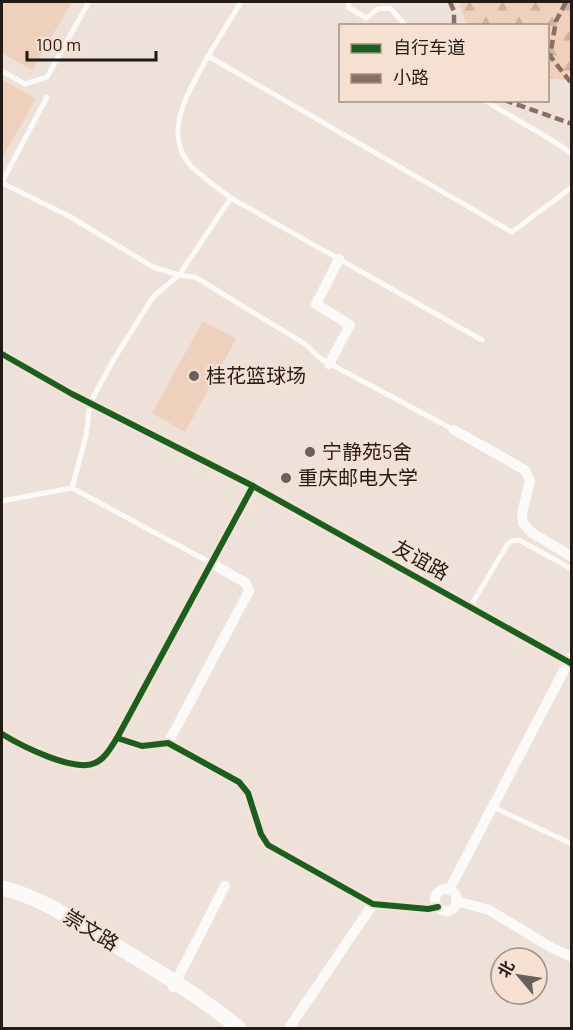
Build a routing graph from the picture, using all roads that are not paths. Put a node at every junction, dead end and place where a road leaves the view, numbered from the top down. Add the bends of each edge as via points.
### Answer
1 (89, 2) edge
2 (241, 2) edge
3 (349, 2) edge
4 (404, 24) edge
5 (208, 56) junction
6 (2, 71) edge
7 (47, 97) dead end
8 (488, 102) edge
9 (572, 154) edge
10 (2, 182) edge
11 (572, 187) edge
12 (231, 198) junction
13 (339, 259) junction
14 (179, 275) junction
15 (482, 340) dead end
16 (2, 354) edge
17 (329, 364) junction
18 (90, 403) junction
19 (454, 430) joint
20 (254, 486) junction
21 (72, 488) junction
22 (2, 501) edge
23 (572, 557) edge
24 (211, 563) junction
25 (572, 569) edge
26 (470, 607) junction
27 (571, 661) edge
28 (2, 734) edge
29 (117, 738) junction
30 (168, 743) junction
31 (493, 807) junction
32 (572, 844) edge
33 (225, 886) dead end
34 (2, 888) edge
35 (449, 890) junction
36 (2, 893) edge
37 (456, 901) junction
38 (438, 907) junction
39 (371, 909) junction
40 (572, 957) edge
41 (174, 984) junction
42 (229, 1029) edge
43 (239, 1029) edge
44 (289, 1029) edge

1 - 6 lane via 47,77 25,84
2 - 5 lane
3 - 4 lane via 348,7 366,18 378,9 390,8
5 - 11 lane via 512,232
5 - 12 lane via 180,114 179,148 190,165
7 - 10 lane
8 - 9 lane
10 - 14 lane via 69,216 153,267
12 - 13 lane
12 - 14 lane
13 - 15 lane
13 - 17 street via 316,304 350,325
14 - 17 lane via 195,277 305,344
14 - 18 lane via 153,297
16 - 18 street, 友谊路
17 - 19 lane
18 - 20 street, 友谊路
18 - 21 lane
19 - 23 street via 525,471 530,481 523,523
20 - 24 street
20 - 26 street, 友谊路
21 - 22 lane
21 - 24 lane
24 - 29 street
24 - 30 street via 246,583 249,591
25 - 26 lane via 519,540 512,541
26 - 27 street, 友谊路
27 - 31 street
28 - 29 street via 22,746 78,766 98,762
29 - 30 street via 142,746
30 - 39 street via 239,782 248,793 268,845
31 - 32 lane
31 - 35 street
33 - 41 street
34 - 41 main road, 崇文路 via 52,907
35 - 37 street
35 - 38 street via 437,894
36 - 41 main road, 崇文路 via 50,912
37 - 38 street via 451,909
37 - 40 street via 489,910
38 - 39 street
39 - 44 street
41 - 42 main road
41 - 43 main road

